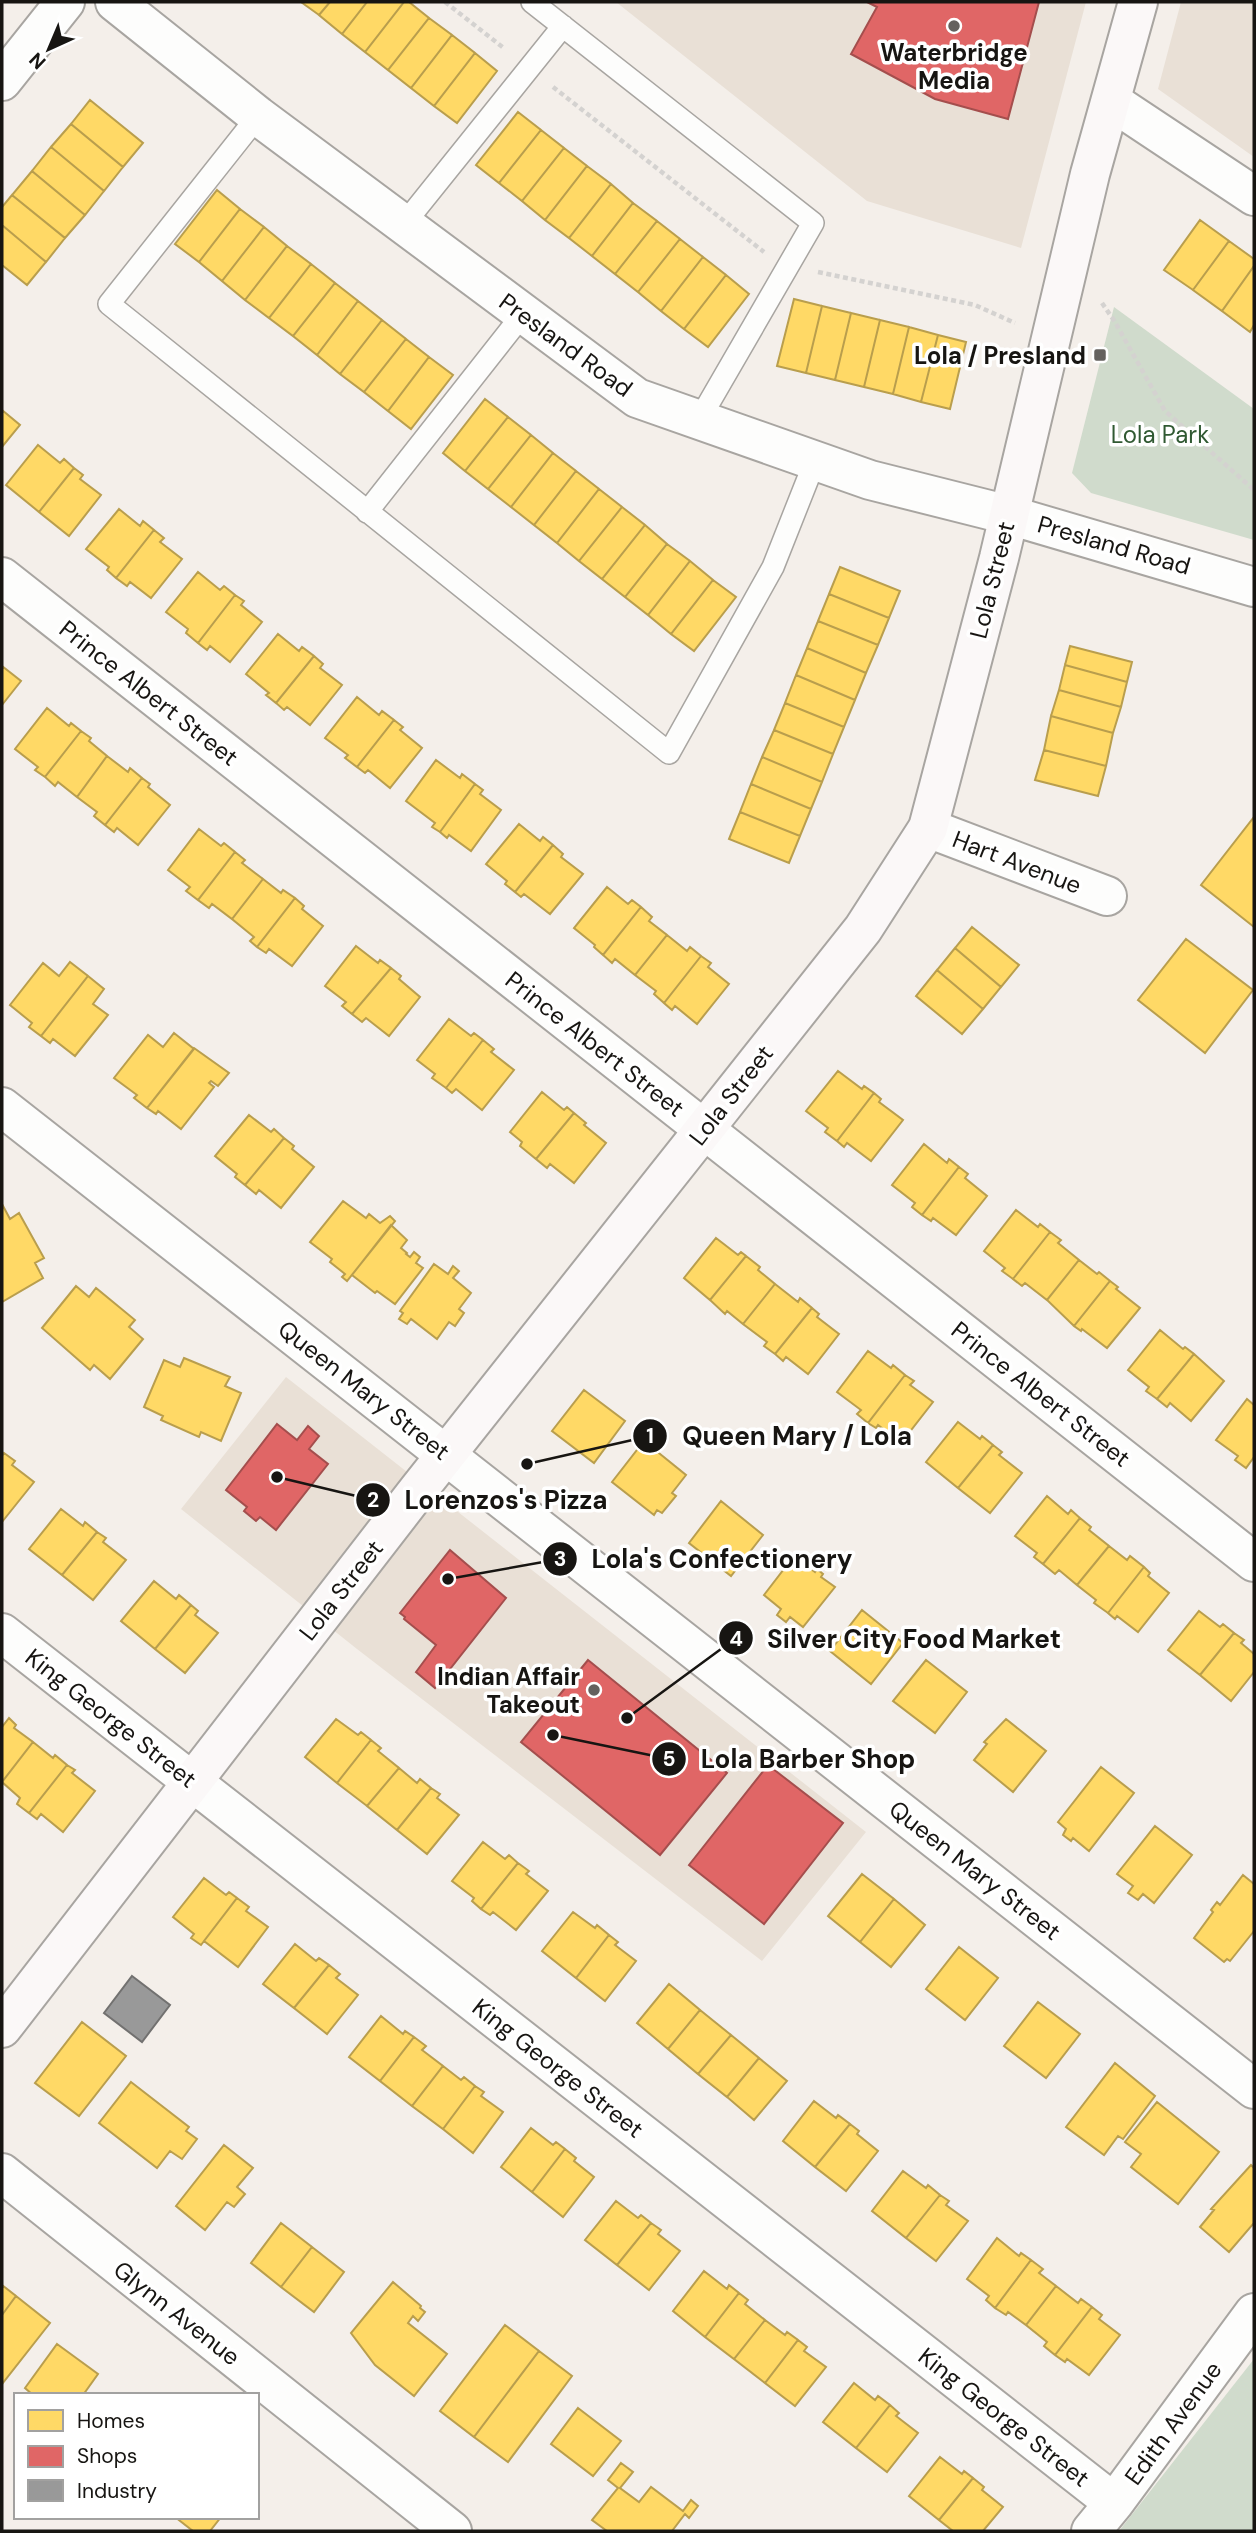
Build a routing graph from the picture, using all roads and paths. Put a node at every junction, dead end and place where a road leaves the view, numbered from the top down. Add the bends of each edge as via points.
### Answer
1 (65, 2) edge
2 (115, 2) edge
3 (532, 2) edge
4 (1138, 2) edge
5 (563, 26) junction
6 (2, 81) edge
7 (1111, 101) junction
8 (258, 116) junction
9 (1254, 196) edge
10 (404, 224) junction
11 (1102, 303) dead end
12 (523, 314) junction
13 (699, 420) junction
14 (815, 461) junction
15 (1254, 490) edge
16 (367, 512) junction
17 (1009, 515) junction
18 (2, 577) edge
19 (1254, 587) edge
20 (928, 828) junction
21 (1107, 896) dead end
22 (2, 1107) edge
23 (703, 1129) junction
24 (446, 1455) junction
25 (1254, 1562) edge
26 (2, 1633) edge
27 (192, 1781) junction
28 (2, 2028) edge
29 (1254, 2089) edge
30 (2, 2174) edge
31 (1254, 2313) edge
32 (1102, 2517) edge
33 (452, 2531) edge

1 - 6 street
2 - 8 street, Presland Road
3 - 5 lane
4 - 7 street, Lola Street
5 - 10 lane
5 - 13 lane via 813,223
7 - 9 street
7 - 17 street, Lola Street
8 - 10 street, Presland Road
8 - 16 lane via 109,304
10 - 12 street, Presland Road
11 - 15 path via 1165,411
12 - 13 street, Presland Road via 637,398
12 - 16 lane
13 - 14 street, Presland Road
14 - 16 lane via 773,567 669,753
14 - 17 street, Presland Road via 870,480
17 - 19 street, Presland Road
17 - 20 street, Lola Street
18 - 23 street, Prince Albert Street
20 - 21 street, Hart Avenue
20 - 23 street, Lola Street via 863,929
22 - 24 street, Queen Mary Street
23 - 24 street, Lola Street
23 - 25 street, Prince Albert Street
24 - 27 street, Lola Street
24 - 29 street, Queen Mary Street
26 - 27 street, King George Street
27 - 28 street, Lola Street
27 - 32 street, King George Street
30 - 33 street, Glynn Avenue
31 - 32 street, Edith Avenue

